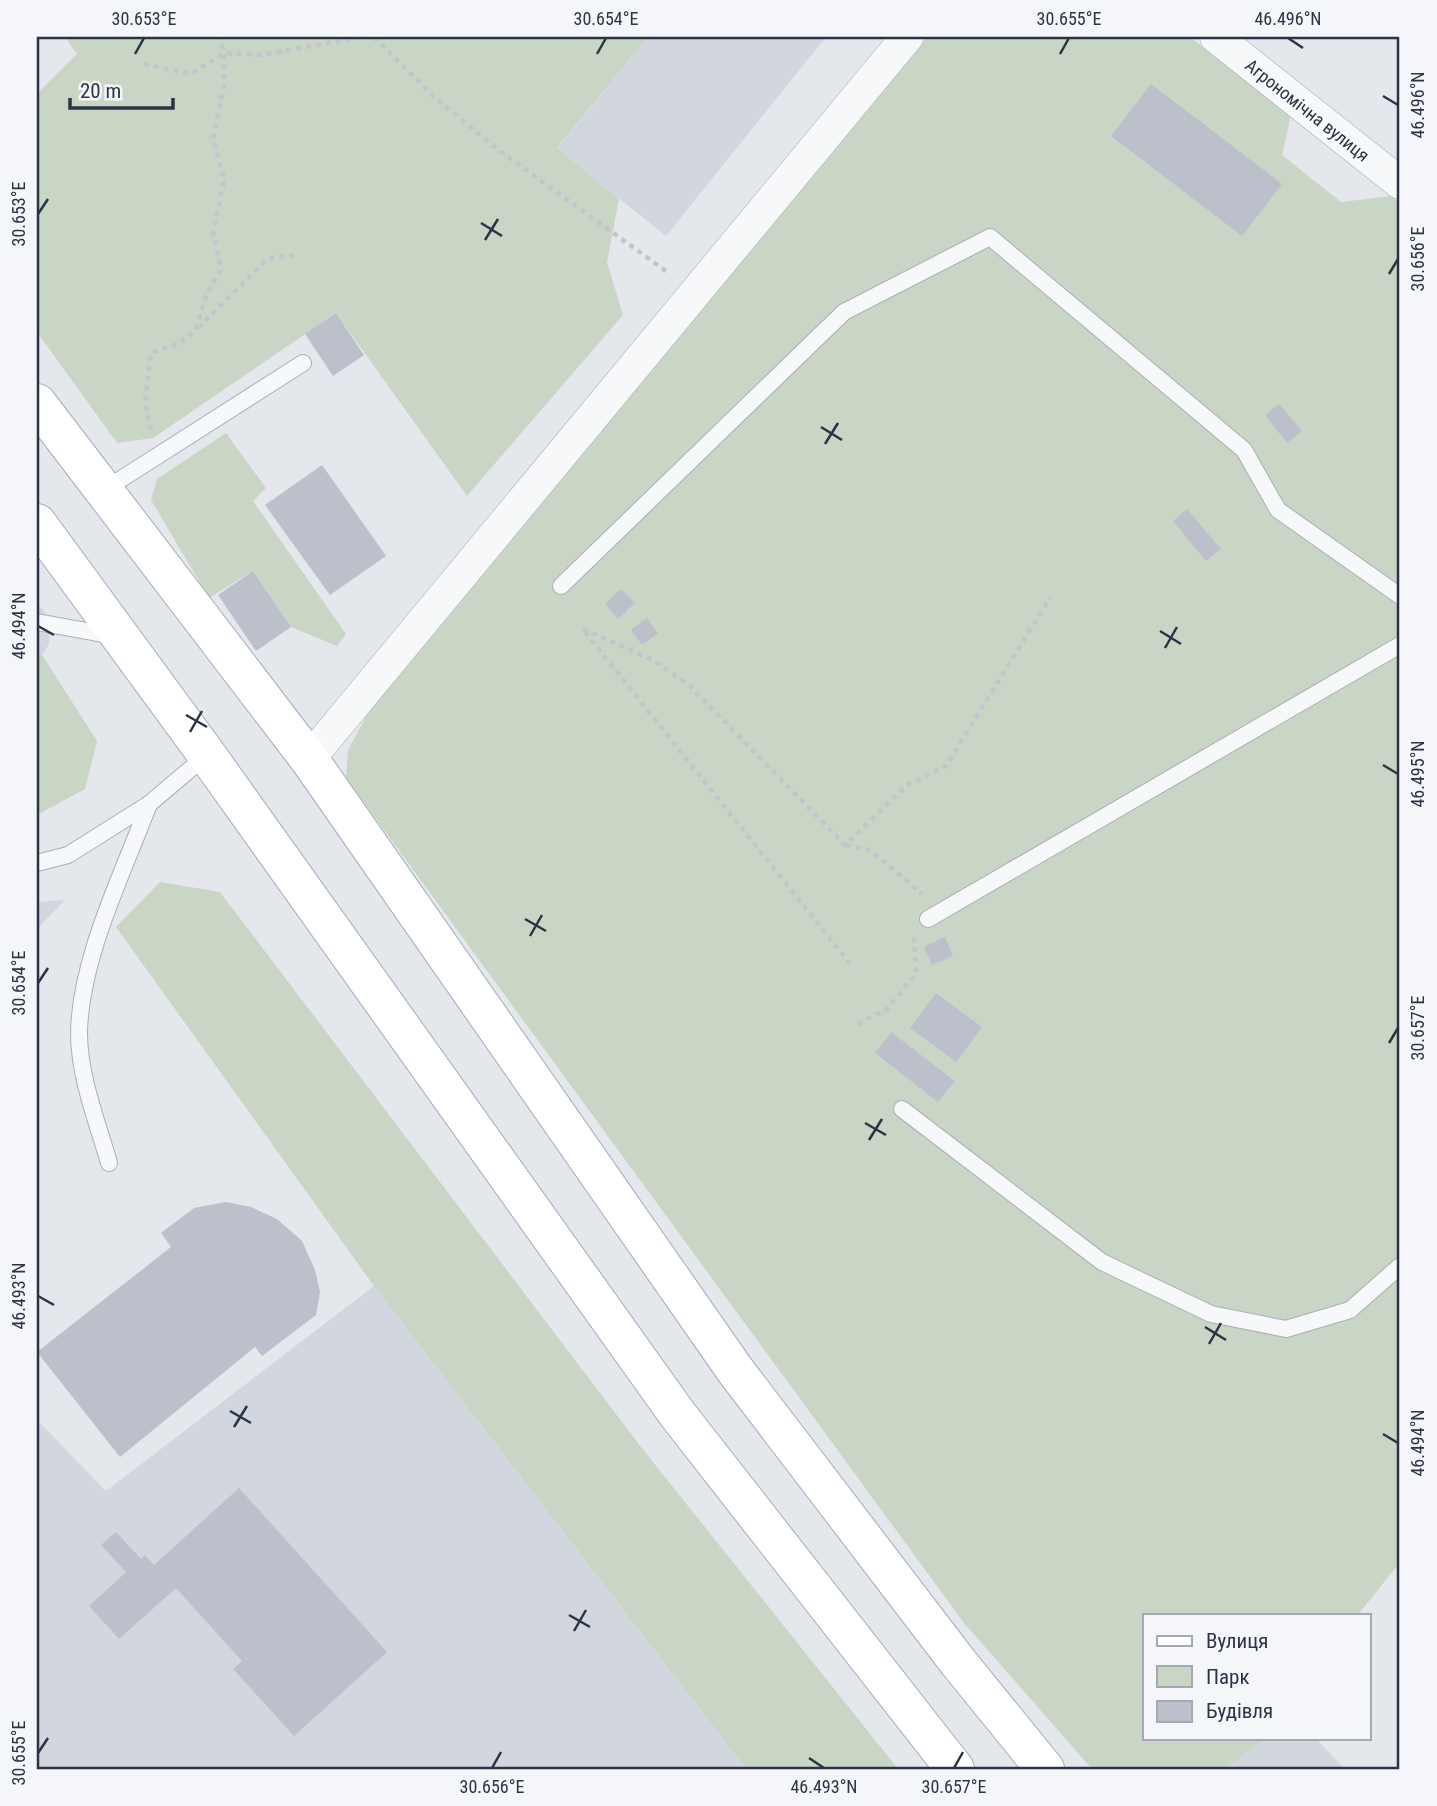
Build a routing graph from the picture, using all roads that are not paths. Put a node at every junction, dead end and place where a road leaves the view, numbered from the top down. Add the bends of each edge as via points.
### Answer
1 (907, 37) edge
2 (1216, 37) edge
3 (1400, 183) edge
4 (303, 363) dead end
5 (37, 403) edge
6 (102, 491) junction
7 (37, 523) edge
8 (561, 586) dead end
9 (1400, 596) edge
10 (37, 622) edge
11 (121, 637) junction
12 (1400, 645) edge
13 (207, 755) junction
14 (309, 758) junction
15 (149, 804) junction
16 (37, 863) edge
17 (934, 915) road end
18 (902, 1109) dead end
19 (109, 1163) dead end
20 (1400, 1266) edge
21 (955, 1769) edge
22 (1045, 1769) edge

1 - 14 street
2 - 3 street, Агрономічна вулиця
4 - 6 lane
5 - 6 main road
6 - 14 main road
7 - 11 main road
8 - 9 lane via 844,312 990,237 1244,450 1278,510
10 - 11 lane
11 - 13 main road
12 - 17 lane
13 - 15 lane
13 - 21 main road via 678,1415
14 - 22 main road via 734,1370
15 - 16 lane via 68,855
15 - 19 lane via 98,940 79,1034 85,1078
18 - 20 lane via 1102,1262 1211,1314 1286,1329 1350,1310

